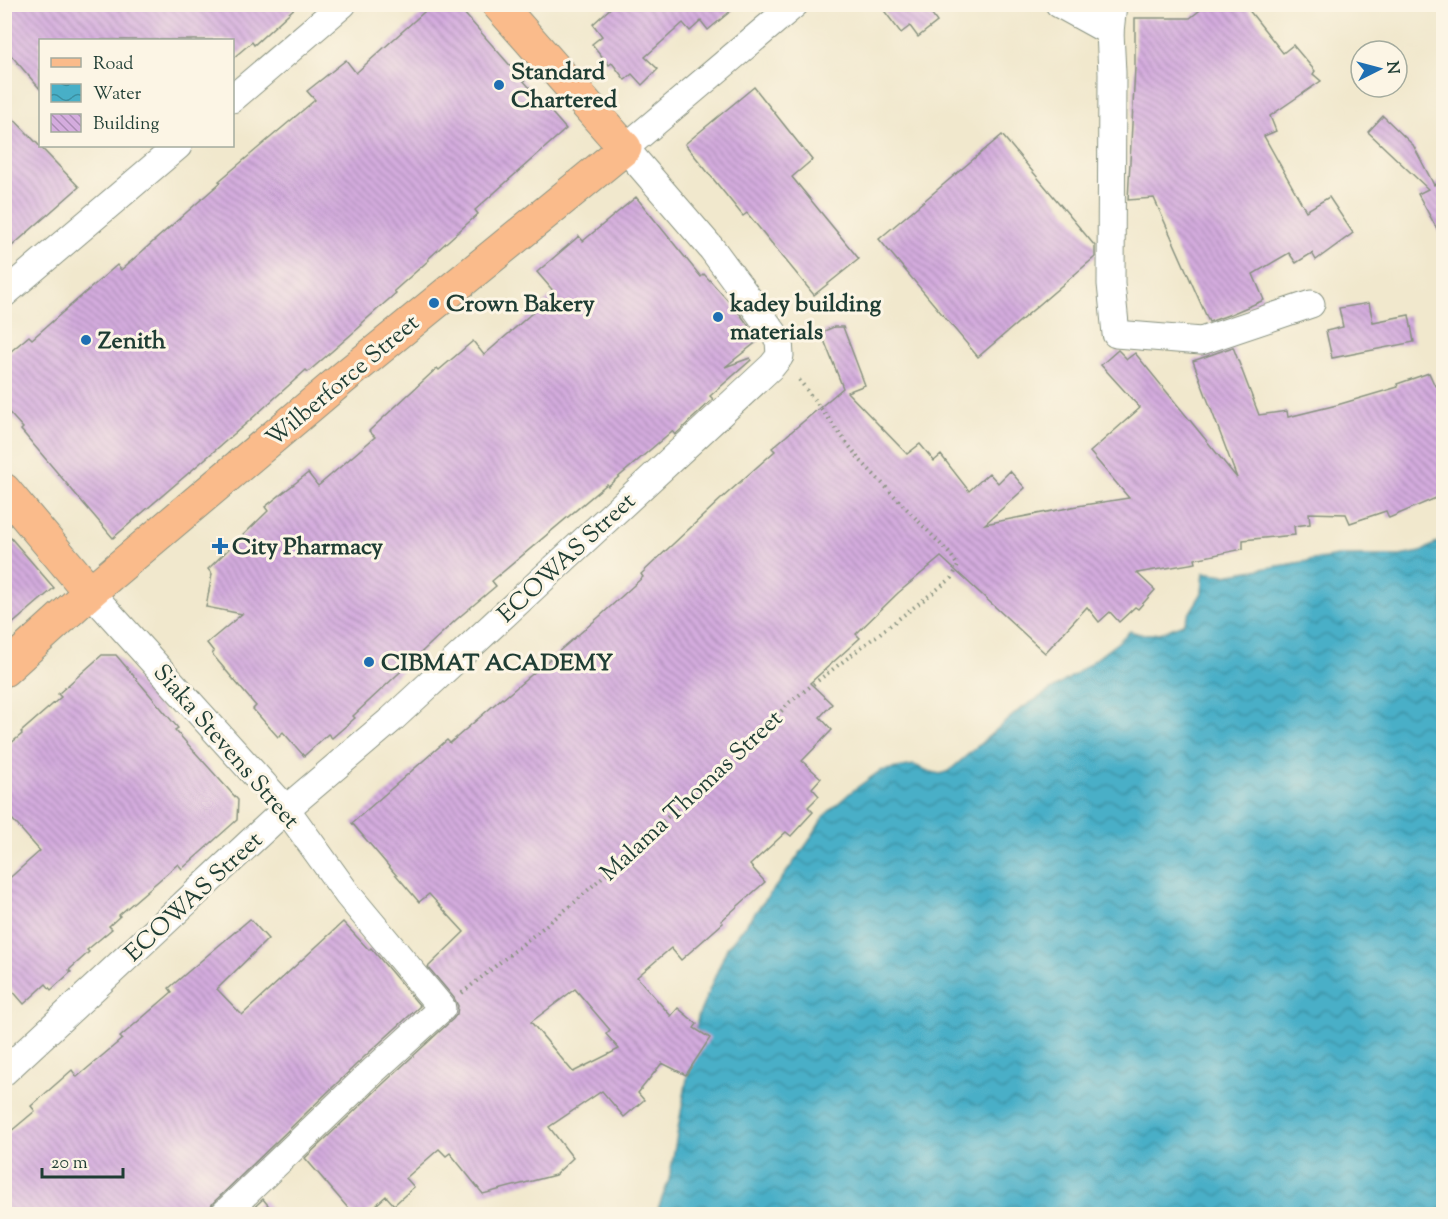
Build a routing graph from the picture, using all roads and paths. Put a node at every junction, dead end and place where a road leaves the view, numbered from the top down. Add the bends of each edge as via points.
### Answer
1 (342, 4) edge
2 (498, 4) edge
3 (795, 4) edge
4 (1059, 4) edge
5 (1113, 4) edge
6 (1110, 32) junction
7 (234, 97) edge
8 (177, 147) edge
9 (625, 148) junction
10 (4, 294) edge
11 (1311, 304) dead end
12 (780, 356) junction
13 (4, 490) edge
14 (90, 592) junction
15 (4, 670) edge
16 (286, 809) junction
17 (442, 1008) junction
18 (4, 1072) edge
19 (224, 1215) edge

1 - 7 street
2 - 9 main road
3 - 9 street, Wilberforce Street
4 - 6 street
5 - 6 street
6 - 11 street via 1111,284 1116,334 1201,341
8 - 10 street
9 - 12 street via 712,249 779,340
9 - 14 main road, Wilberforce Street
12 - 16 street, ECOWAS Street via 392,719
12 - 17 path, Malama Thomas Street via 859,459 950,555 958,566 952,578 790,702 575,902
13 - 14 main road, Siaka Stevens Street
14 - 15 main road, Wilberforce Street
14 - 16 street, Siaka Stevens Street
16 - 17 street, Siaka Stevens Street via 348,895
16 - 18 street, ECOWAS Street
17 - 19 street

